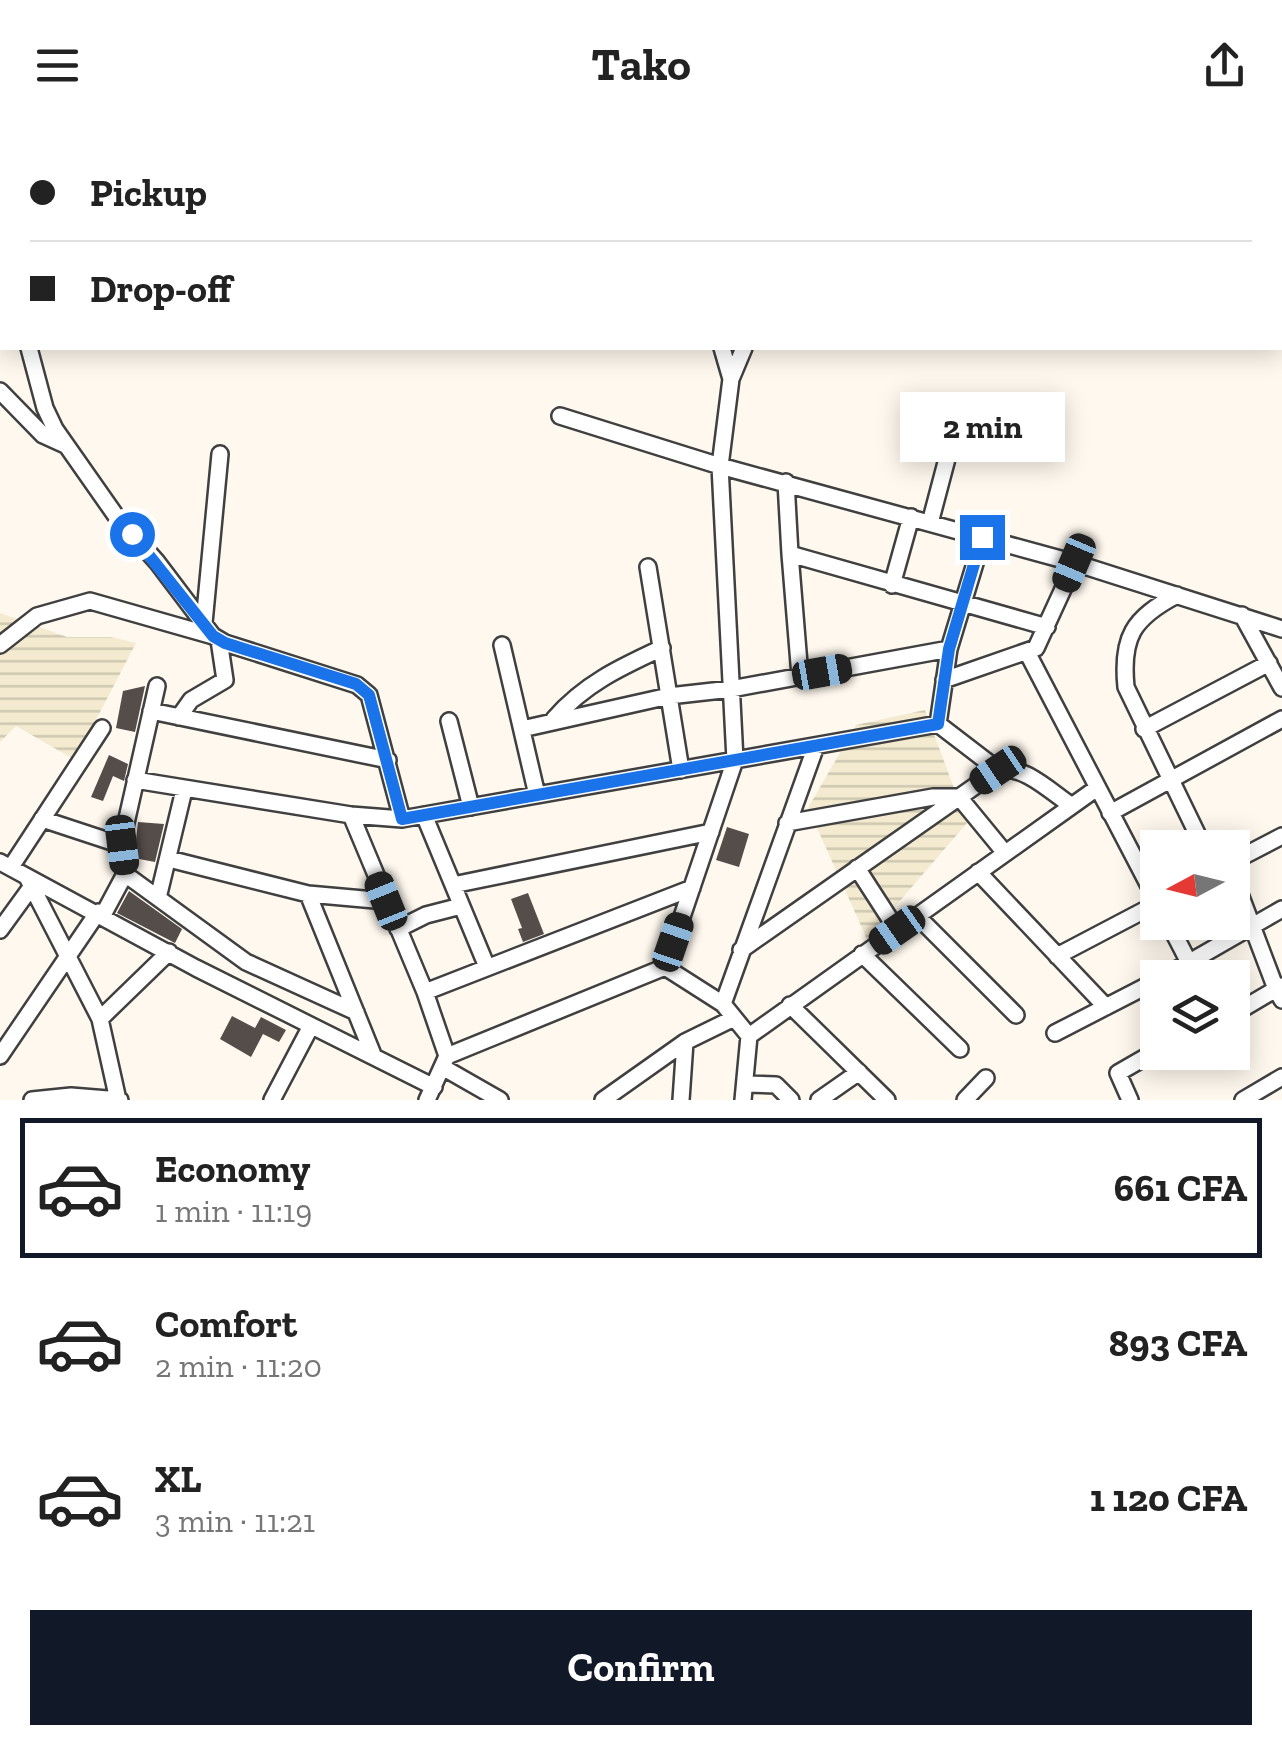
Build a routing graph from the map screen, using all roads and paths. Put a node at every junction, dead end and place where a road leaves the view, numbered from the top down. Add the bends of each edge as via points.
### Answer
1 (30, 350) edge
2 (723, 350) edge
3 (743, 350) edge
4 (731, 379) junction
5 (0, 391) edge
6 (962, 402) dead end
7 (560, 416) dead end
8 (66, 446) junction
9 (220, 454) dead end
10 (720, 466) junction
11 (786, 482) junction
12 (911, 517) junction
13 (930, 523) junction
14 (982, 537) junction
15 (790, 554) junction
16 (1074, 563) junction
17 (648, 567) dead end
18 (892, 584) junction
19 (1177, 595) junction
20 (962, 604) junction
21 (1242, 614) junction
22 (1047, 627) junction
23 (1282, 629) edge
24 (212, 633) junction
25 (0, 645) edge
26 (502, 645) dead end
27 (662, 648) junction
28 (949, 649) junction
29 (1027, 652) junction
30 (1268, 663) junction
31 (800, 676) junction
32 (944, 680) junction
33 (157, 686) dead end
34 (1282, 688) edge
35 (731, 690) junction
36 (669, 696) junction
37 (151, 711) junction
38 (179, 716) junction
39 (1282, 719) edge
40 (553, 720) junction
41 (449, 721) dead end
42 (938, 724) junction
43 (102, 728) dead end
44 (522, 729) junction
45 (1144, 729) junction
46 (816, 746) junction
47 (388, 760) junction
48 (735, 760) junction
49 (681, 770) junction
50 (998, 770) junction
51 (135, 780) junction
52 (1170, 780) junction
53 (1097, 788) junction
54 (184, 790) junction
55 (537, 795) junction
56 (959, 796) junction
57 (1072, 806) junction
58 (471, 807) junction
59 (1110, 813) junction
60 (351, 815) junction
61 (424, 815) junction
62 (42, 819) junction
63 (402, 819) junction
64 (787, 824) junction
65 (1195, 830) edge
66 (710, 832) junction
67 (1282, 836) edge
68 (122, 845) junction
69 (1005, 853) junction
70 (1250, 853) edge
71 (169, 859) junction
72 (857, 868) junction
73 (1140, 869) edge
74 (17, 872) edge
75 (978, 872) junction
76 (125, 874) junction
77 (453, 885) junction
78 (692, 888) junction
79 (308, 894) junction
80 (158, 898) junction
81 (386, 901) junction
82 (461, 906) junction
83 (1282, 909) edge
84 (1140, 912) edge
85 (101, 914) junction
86 (917, 916) junction
87 (1251, 926) junction
88 (398, 929) junction
89 (0, 930) edge
90 (897, 930) junction
91 (741, 950) junction
92 (168, 952) junction
93 (862, 954) junction
94 (1057, 956) junction
95 (67, 958) junction
96 (1206, 960) edge
97 (487, 967) junction
98 (665, 967) junction
99 (1140, 989) edge
100 (424, 992) junction
101 (1280, 992) edge
102 (723, 1004) junction
103 (790, 1005) junction
104 (1250, 1006) edge
105 (1106, 1007) junction
106 (356, 1012) junction
107 (1016, 1014) dead end
108 (734, 1018) junction
109 (100, 1019) junction
110 (311, 1026) junction
111 (1055, 1034) dead end
112 (748, 1036) junction
113 (685, 1042) junction
114 (960, 1048) dead end
115 (0, 1056) edge
116 (374, 1058) junction
117 (1140, 1060) edge
118 (445, 1062) junction
119 (858, 1072) junction
120 (1282, 1077) edge
121 (986, 1078) dead end
122 (624, 1092) edge
123 (744, 1092) edge
124 (431, 1094) edge
125 (32, 1100) edge
126 (119, 1100) edge
127 (272, 1100) edge
128 (500, 1100) edge
129 (603, 1100) edge
130 (680, 1100) edge
131 (791, 1100) edge
132 (819, 1100) edge
133 (887, 1100) edge
134 (965, 1100) edge
135 (1130, 1100) edge
136 (1243, 1100) edge

1 - 8 street via 45,408
2 - 4 street
3 - 4 street
4 - 10 street
5 - 8 street via 43,436
6 - 13 street
7 - 10 street
8 - 24 street
9 - 24 street
10 - 11 street
10 - 35 street
11 - 12 street
11 - 15 street
12 - 13 street
12 - 18 street
13 - 14 street
14 - 16 street
14 - 20 street
15 - 18 street
15 - 31 street
16 - 19 street
16 - 22 street
17 - 27 street
18 - 20 street
19 - 21 street
19 - 45 street via 1148,610 1123,658 1126,687
20 - 22 street
20 - 28 street
21 - 23 street
21 - 30 street
22 - 29 street
24 - 25 street via 90,602 37,616
24 - 38 street via 225,680 191,700
24 - 47 street via 356,684 369,695
26 - 44 street
27 - 36 street
27 - 40 street via 600,677
28 - 31 street
28 - 32 street
29 - 32 street
29 - 53 street
30 - 34 street
30 - 45 street
31 - 35 street
32 - 42 street
33 - 37 street
35 - 36 street
35 - 48 street
36 - 40 street
36 - 49 street
37 - 38 street
37 - 51 street
38 - 47 street
39 - 52 street
40 - 44 street
41 - 58 street
42 - 46 street
42 - 50 street
43 - 62 street
44 - 55 street
45 - 52 street
46 - 48 street
46 - 64 street
47 - 63 street
48 - 49 street
48 - 66 street
49 - 55 street
50 - 56 street
50 - 57 street via 1020,771
51 - 54 street
51 - 68 street
52 - 59 street
52 - 65 street
53 - 57 street
53 - 59 street
54 - 60 street
54 - 71 street
55 - 58 street
56 - 64 street
56 - 69 street
56 - 72 street
57 - 69 street
58 - 61 street
59 - 73 street
60 - 63 street
60 - 81 street
61 - 63 street
61 - 77 street
62 - 68 street
62 - 74 street
64 - 91 street
66 - 77 street
66 - 78 street
67 - 70 street
68 - 76 street
69 - 75 street
71 - 79 street
71 - 80 street
72 - 90 street
72 - 91 street
74 - 85 street
74 - 89 street
74 - 95 street
75 - 86 street
75 - 94 street
76 - 80 street
76 - 85 street
77 - 82 street
78 - 97 street
78 - 98 street
79 - 81 street
79 - 106 street
80 - 106 street via 246,962
81 - 88 street
82 - 88 street
82 - 97 street
83 - 87 street
84 - 94 street
85 - 92 street
85 - 95 street
86 - 90 street
86 - 107 street
87 - 96 street
87 - 101 street
88 - 100 street
90 - 93 street
91 - 102 street
92 - 109 street
92 - 110 street
93 - 103 street
93 - 114 street
94 - 105 street
95 - 109 street
95 - 115 street
97 - 100 street
98 - 102 street
98 - 118 street
99 - 105 street
100 - 118 street
101 - 104 street
102 - 108 street
103 - 112 street
103 - 119 street
105 - 111 street
106 - 116 street
108 - 112 street
108 - 113 street
109 - 126 street
110 - 116 street
110 - 127 street
112 - 123 street
113 - 122 street
113 - 130 street
116 - 124 street
117 - 135 street via 1118,1073
118 - 124 street
118 - 128 street
119 - 132 street
119 - 133 street
120 - 136 street
121 - 134 street
122 - 129 street
123 - 131 street via 776,1085
125 - 126 street

